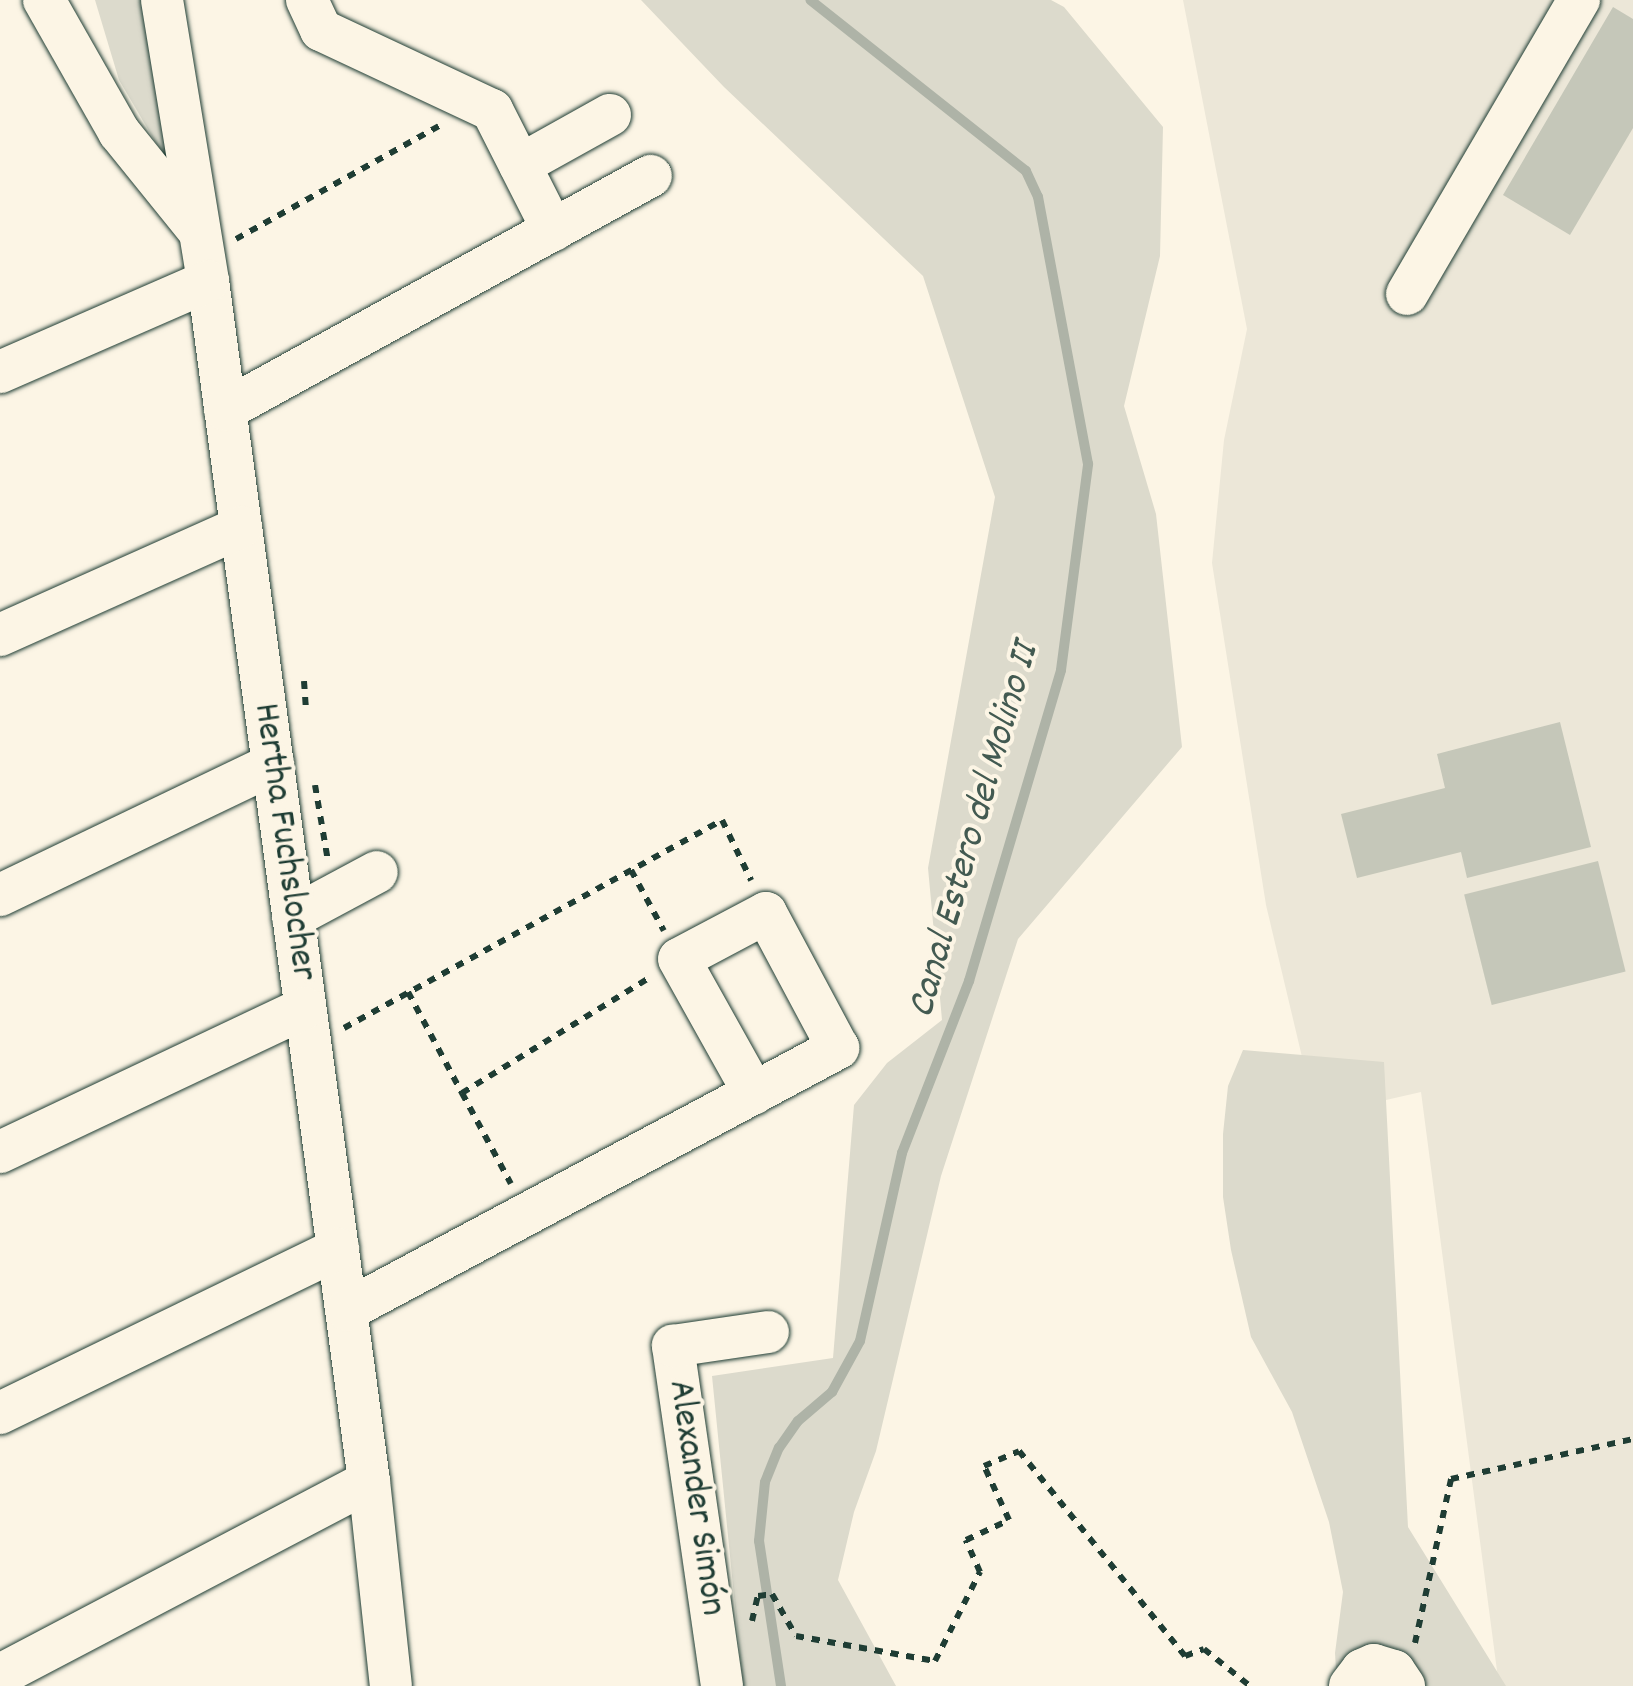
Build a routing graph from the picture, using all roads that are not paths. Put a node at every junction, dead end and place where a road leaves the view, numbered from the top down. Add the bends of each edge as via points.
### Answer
1 (44, 0) edge
2 (162, 0) edge
3 (307, 0) edge
4 (1580, 0) edge
5 (610, 115) dead end
6 (520, 165) junction
7 (651, 176) dead end
8 (554, 230) junction
9 (204, 257) junction
10 (1406, 294) dead end
11 (0, 372) edge
12 (225, 410) junction
13 (241, 527) junction
14 (0, 635) edge
15 (273, 764) junction
16 (377, 872) dead end
17 (0, 895) edge
18 (293, 917) junction
19 (306, 1008) junction
20 (754, 1093) junction
21 (0, 1152) edge
22 (338, 1248) junction
23 (346, 1310) junction
24 (768, 1332) dead end
25 (0, 1413) edge
26 (369, 1481) junction
27 (1409, 1667) edge
28 (0, 1674) edge
29 (392, 1686) edge
30 (722, 1686) edge
31 (1350, 1686) edge

1 - 9 street via 119,132
2 - 9 street, Hertha Fuchslocher
3 - 6 street via 321,30 492,110
4 - 10 street
5 - 6 street
6 - 8 street
7 - 8 street
8 - 12 street
9 - 11 street
9 - 12 street, Hertha Fuchslocher
12 - 13 street, Hertha Fuchslocher
13 - 14 street
13 - 15 street, Hertha Fuchslocher
15 - 17 street
15 - 18 street, Hertha Fuchslocher
16 - 18 street
18 - 19 street, Hertha Fuchslocher
19 - 21 street
19 - 22 street, Hertha Fuchslocher
20 - 20 street via 838,1048 766,913 679,960
20 - 23 street
22 - 23 street, Hertha Fuchslocher
22 - 25 street
23 - 26 street, Hertha Fuchslocher
24 - 30 street, Alexander Simón via 673,1346
26 - 28 street
26 - 29 street, Hertha Fuchslocher
27 - 31 street via 1374,1666

